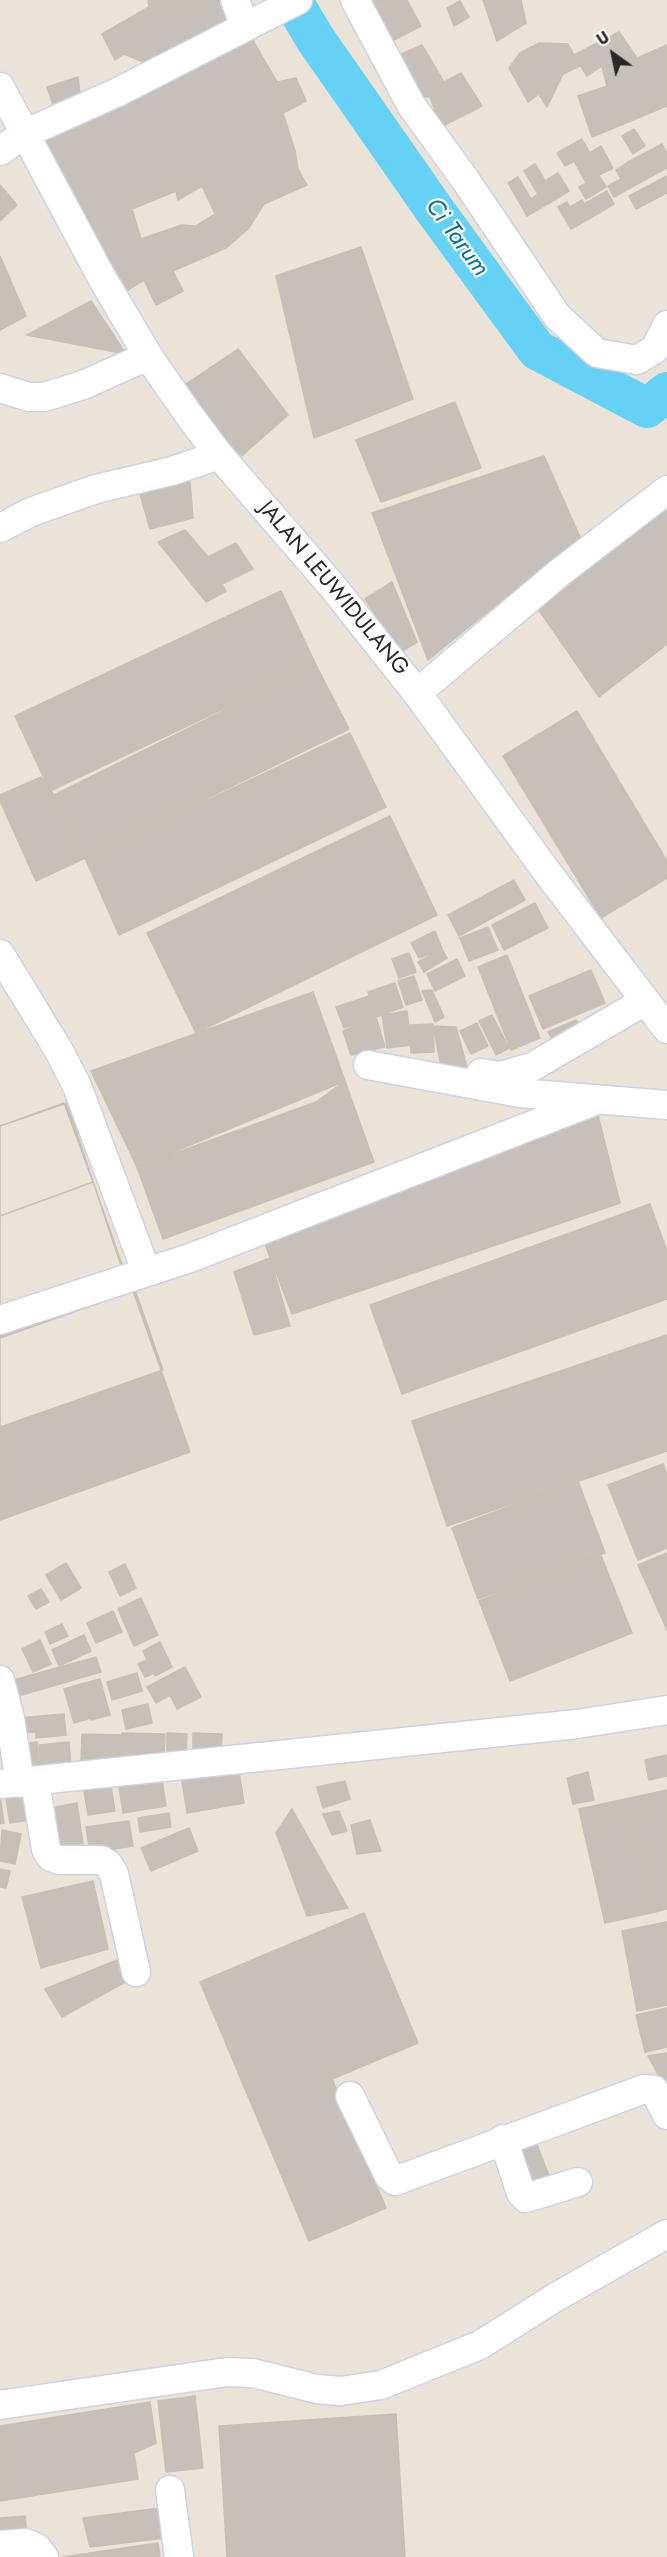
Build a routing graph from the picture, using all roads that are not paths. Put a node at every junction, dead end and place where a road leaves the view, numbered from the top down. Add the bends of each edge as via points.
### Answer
1 (235, 0) edge
2 (355, 0) edge
3 (289, 5) edge
4 (245, 27) junction
5 (0, 87) edge
6 (24, 134) junction
7 (0, 151) edge
8 (667, 325) edge
9 (150, 359) junction
10 (0, 388) edge
11 (219, 455) junction
12 (667, 490) edge
13 (0, 528) edge
14 (417, 693) junction
15 (0, 954) edge
16 (645, 1001) junction
17 (667, 1029) edge
18 (368, 1065) dead end
19 (481, 1073) dead end
20 (597, 1101) junction
21 (667, 1105) edge
22 (146, 1271) junction
23 (0, 1320) edge
24 (0, 1680) edge
25 (667, 1710) edge
26 (18, 1783) edge
27 (136, 1972) dead end
28 (350, 2096) dead end
29 (667, 2115) edge
30 (503, 2139) junction
31 (578, 2182) dead end
32 (667, 2234) edge
33 (0, 2405) edge
34 (170, 2490) dead end
35 (0, 2545) edge
36 (44, 2557) edge
37 (179, 2557) edge

1 - 4 street
2 - 8 street via 411,105 557,316 597,353 637,360 655,349
3 - 4 street
4 - 6 street via 118,92
5 - 6 street, JALAN LEUWIDULANG
6 - 7 street
6 - 9 street, JALAN LEUWIDULANG
9 - 10 street via 44,397 29,397
9 - 11 street, JALAN LEUWIDULANG
11 - 13 street via 96,489 31,512
11 - 14 street, JALAN LEUWIDULANG via 333,586
12 - 14 street via 559,573
14 - 16 street, JALAN LEUWIDULANG
15 - 22 street via 77,1086
16 - 17 street, JALAN LEUWIDULANG
16 - 19 street via 532,1067 501,1076
18 - 20 street via 520,1093
20 - 21 street
20 - 22 street via 190,1258
22 - 23 street
24 - 26 street via 10,1718
25 - 26 street via 577,1724
26 - 27 street via 51,1857 101,1860 108,1864 114,1874
28 - 30 street via 389,2176 396,2181
29 - 30 street via 654,2090 644,2089
30 - 31 street via 526,2198
32 - 33 street via 480,2345 381,2385 341,2391 317,2389 253,2373 227,2372
34 - 37 street
35 - 36 street via 26,2543

